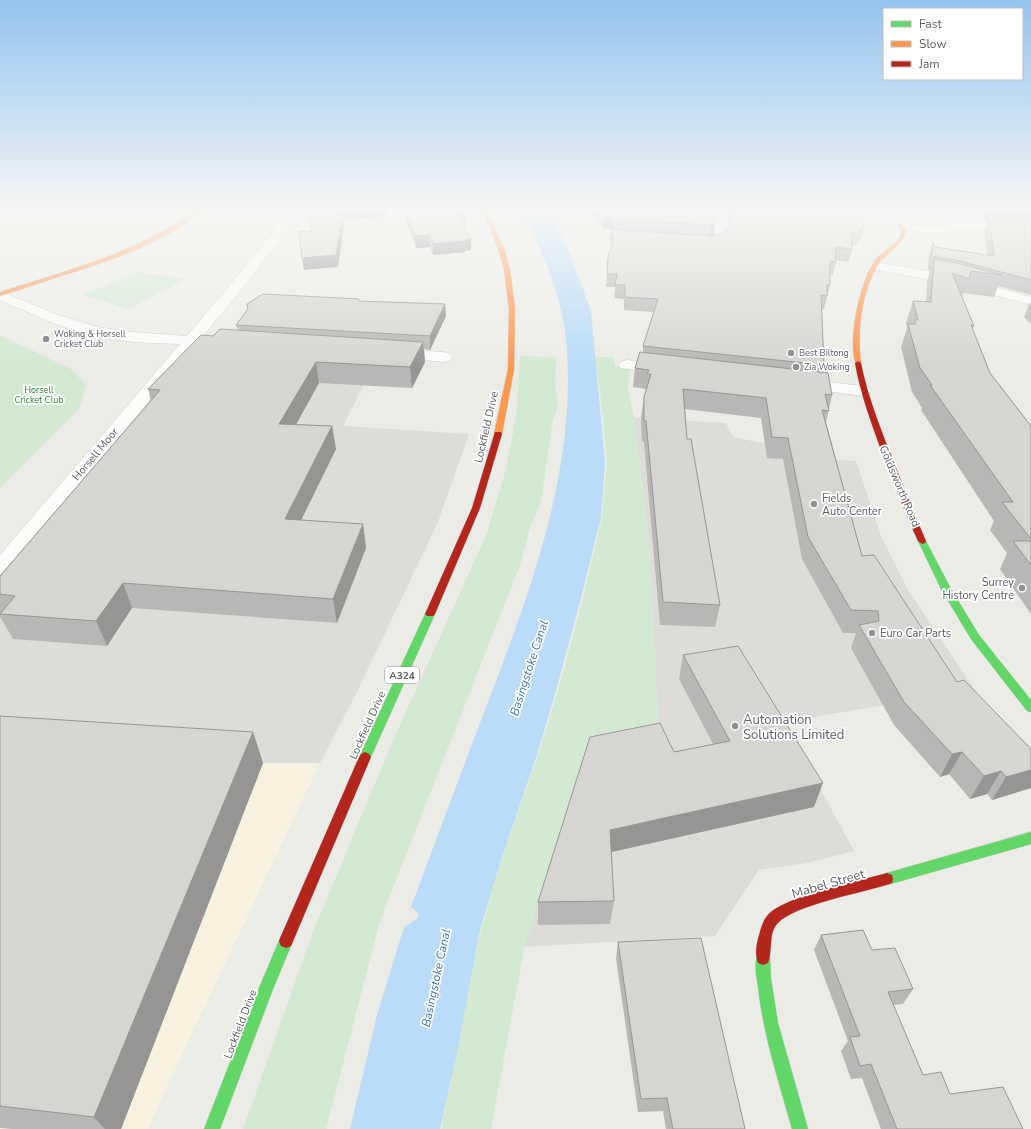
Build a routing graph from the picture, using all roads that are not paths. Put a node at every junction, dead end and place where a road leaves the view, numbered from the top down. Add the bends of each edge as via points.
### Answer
1 (98, 261) edge
2 (257, 261) edge
3 (505, 261) edge
4 (878, 261) edge
5 (875, 266) junction
6 (0, 294) edge
7 (1031, 301) edge
8 (190, 340) junction
9 (215, 342) edge
10 (380, 353) edge
11 (444, 357) dead end
12 (627, 365) dead end
13 (679, 371) edge
14 (787, 383) edge
15 (863, 391) junction
16 (0, 569) edge
17 (1031, 708) edge
18 (1031, 838) edge
19 (212, 1129) edge
20 (800, 1129) edge

1 - 6 street
2 - 8 street, Horsell Moor
3 - 19 street, Lockfield Drive / A324 via 512,308 511,369 490,467 450,571 376,732 266,988
4 - 5 street, Goldsworth Road
5 - 7 street via 955,280
5 - 15 street, Goldsworth Road via 861,308 856,333 857,358
6 - 8 street via 46,315 89,330 126,337
8 - 9 street
8 - 16 street, Horsell Moor
10 - 11 street
12 - 13 street
14 - 15 street
15 - 17 street, Goldsworth Road via 900,491 932,562 976,637
18 - 20 street, Mabel Street via 790,907 772,919 763,945 762,975 770,1018

